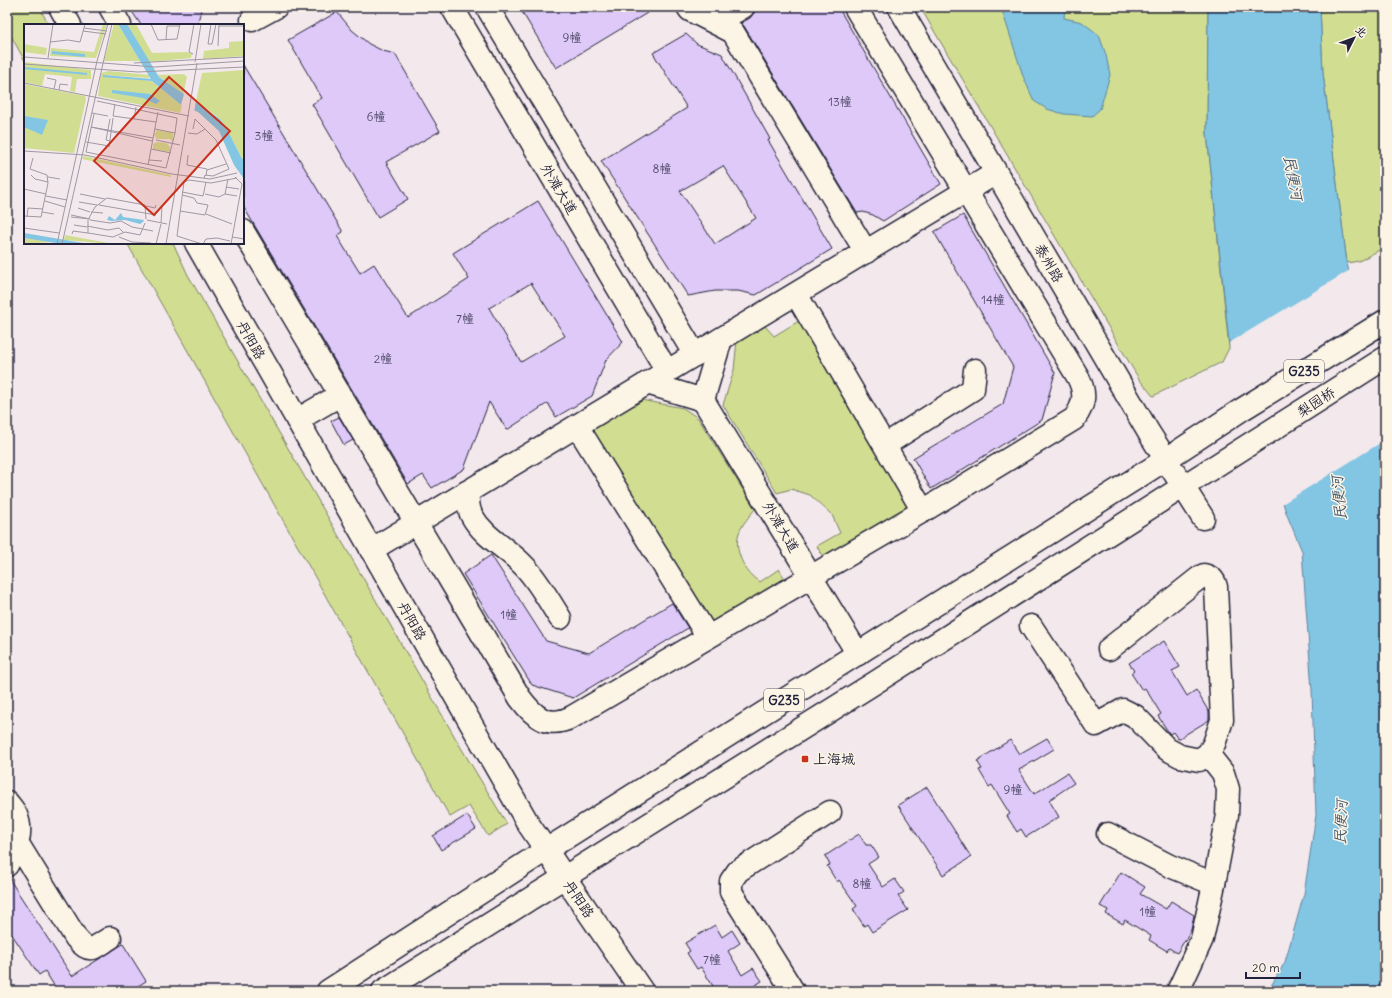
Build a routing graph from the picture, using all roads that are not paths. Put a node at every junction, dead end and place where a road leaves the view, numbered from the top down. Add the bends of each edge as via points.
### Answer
1 (60, 7) edge
2 (110, 7) edge
3 (452, 7) edge
4 (487, 7) edge
5 (688, 7) edge
6 (743, 7) edge
7 (855, 7) edge
8 (898, 7) edge
9 (716, 23) junction
10 (69, 24) edge
11 (119, 24) edge
12 (996, 173) junction
13 (967, 191) junction
14 (244, 233) edge
15 (197, 244) edge
16 (866, 252) junction
17 (796, 294) junction
18 (1377, 327) edge
19 (720, 339) junction
20 (695, 355) junction
21 (1381, 360) edge
22 (975, 370) dead end
23 (667, 371) junction
24 (647, 383) junction
25 (340, 395) junction
26 (703, 400) junction
27 (297, 420) junction
28 (577, 426) junction
29 (885, 445) junction
30 (1165, 460) junction
31 (1183, 486) junction
32 (467, 492) junction
33 (923, 511) junction
34 (1202, 518) dead end
35 (416, 523) junction
36 (372, 550) junction
37 (811, 577) junction
38 (560, 618) dead end
39 (1031, 626) dead end
40 (708, 637) junction
41 (1109, 650) dead end
42 (858, 654) junction
43 (1208, 754) junction
44 (7, 802) edge
45 (830, 812) dead end
46 (1108, 834) dead end
47 (18, 844) junction
48 (546, 850) junction
49 (7, 865) edge
50 (563, 877) junction
51 (1214, 884) junction
52 (110, 938) dead end
53 (328, 991) edge
54 (383, 991) edge
55 (642, 991) edge
56 (794, 991) edge
57 (1178, 991) edge

1 - 10 main road
2 - 11 main road
3 - 23 main road, 外滩大道
4 - 20 main road
5 - 9 main road
6 - 9 main road
7 - 13 main road
8 - 12 main road, 泰州路
9 - 16 main road via 733,32
12 - 13 main road
12 - 30 main road, 泰州路
13 - 16 main road
13 - 33 main road via 1078,376 1083,398 1081,409 1074,419
14 - 25 main road
15 - 27 main road, 丹阳路
16 - 17 main road
17 - 19 main road
17 - 29 main road
18 - 30 main road, G235
19 - 20 main road
19 - 26 main road
20 - 23 main road
21 - 31 main road, 梨园桥 / G235
22 - 29 main road via 973,389
23 - 24 main road
24 - 26 main road
24 - 28 main road
25 - 27 main road
25 - 35 main road
26 - 37 main road, 外滩大道
27 - 36 main road, 丹阳路
28 - 32 main road
28 - 40 main road
29 - 33 main road
30 - 31 main road, 泰州路
30 - 42 main road, G235
31 - 34 main road, 泰州路
31 - 50 main road, G235 via 876,682
32 - 35 main road
32 - 38 main road via 471,515 479,527 524,565
33 - 37 main road
35 - 36 main road
35 - 40 main road via 520,698 530,711 550,722 563,722
36 - 48 main road, 丹阳路
37 - 40 main road
37 - 42 main road, 外滩大道
39 - 43 main road via 1096,725 1123,710 1135,716 1167,749 1180,756 1199,760
41 - 43 main road via 1199,578 1204,575 1214,580 1222,720
42 - 48 main road, G235
43 - 51 main road via 1223,773 1228,789
44 - 47 main road via 16,814
45 - 56 main road via 738,871 731,881 731,892
46 - 51 main road via 1170,866
47 - 49 main road
47 - 52 main road via 83,947 95,947
48 - 50 main road, 丹阳路
48 - 53 main road, G235
50 - 54 main road, G235
50 - 55 main road, 丹阳路
51 - 57 main road via 1202,939

